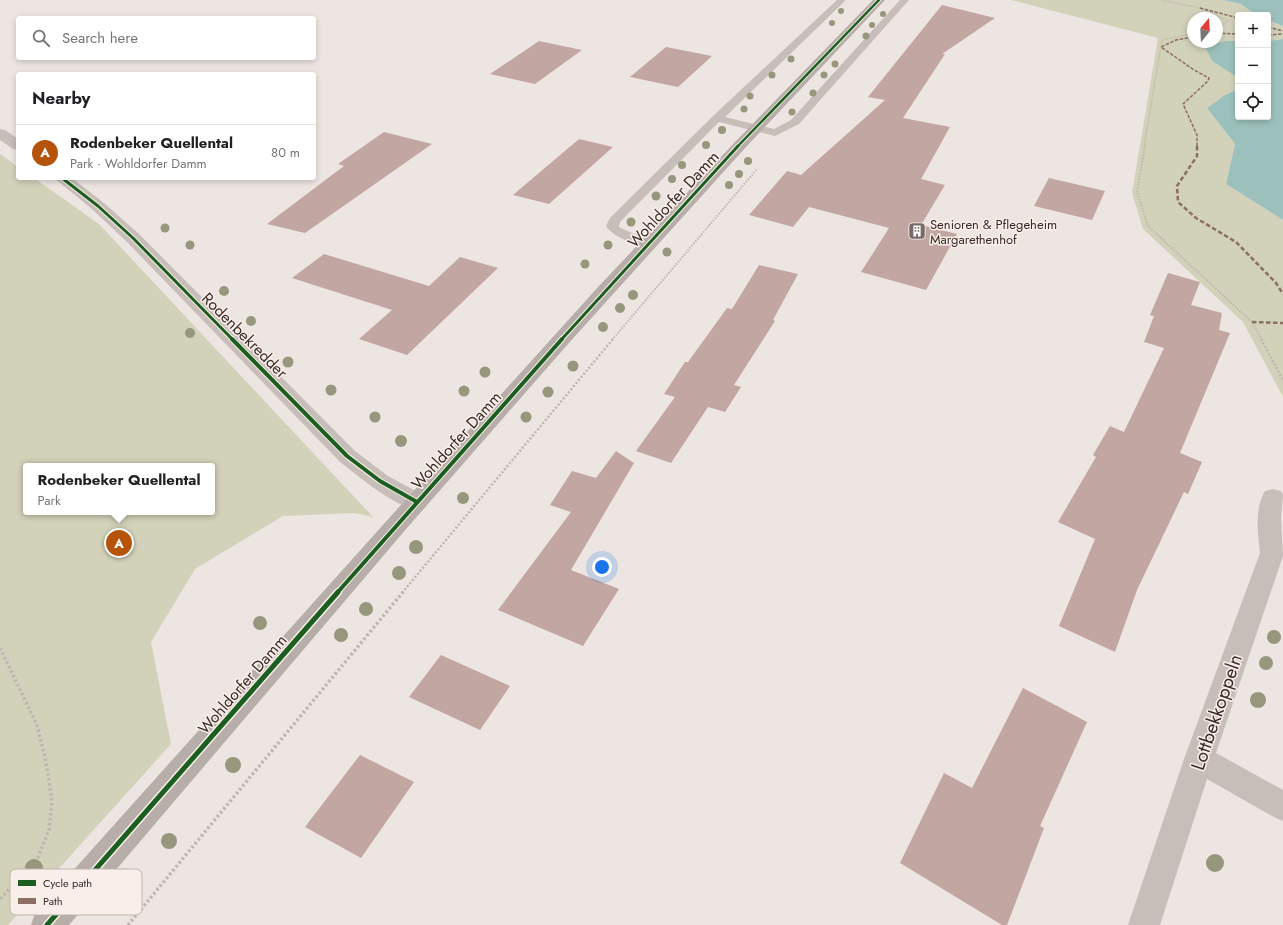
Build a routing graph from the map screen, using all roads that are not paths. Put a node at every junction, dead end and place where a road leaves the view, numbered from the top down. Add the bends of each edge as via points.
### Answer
1 (842, 0) edge
2 (878, 0) edge
3 (905, 0) edge
4 (717, 118) junction
5 (755, 128) junction
6 (0, 133) edge
7 (16, 145) edge
8 (65, 180) edge
9 (650, 242) junction
10 (1273, 497) dead end
11 (416, 502) junction
12 (1199, 759) junction
13 (1283, 806) edge
14 (96, 869) edge
15 (56, 915) edge
16 (47, 925) edge
17 (1144, 925) edge

1 - 4 lane
2 - 5 street, Wohldorfer Damm
3 - 5 lane via 794,122 775,133
4 - 5 lane
4 - 9 lane via 614,221 614,230
5 - 9 street, Wohldorfer Damm
6 - 7 street
8 - 11 street, Rodenbekredder via 133,238 347,456 373,478
9 - 11 street, Wohldorfer Damm
10 - 12 street, Lottbekkoppeln via 1268,512 1272,553
11 - 14 street, Wohldorfer Damm
12 - 13 street
12 - 17 street, Lottbekkoppeln
15 - 16 street, Wohldorfer Damm

